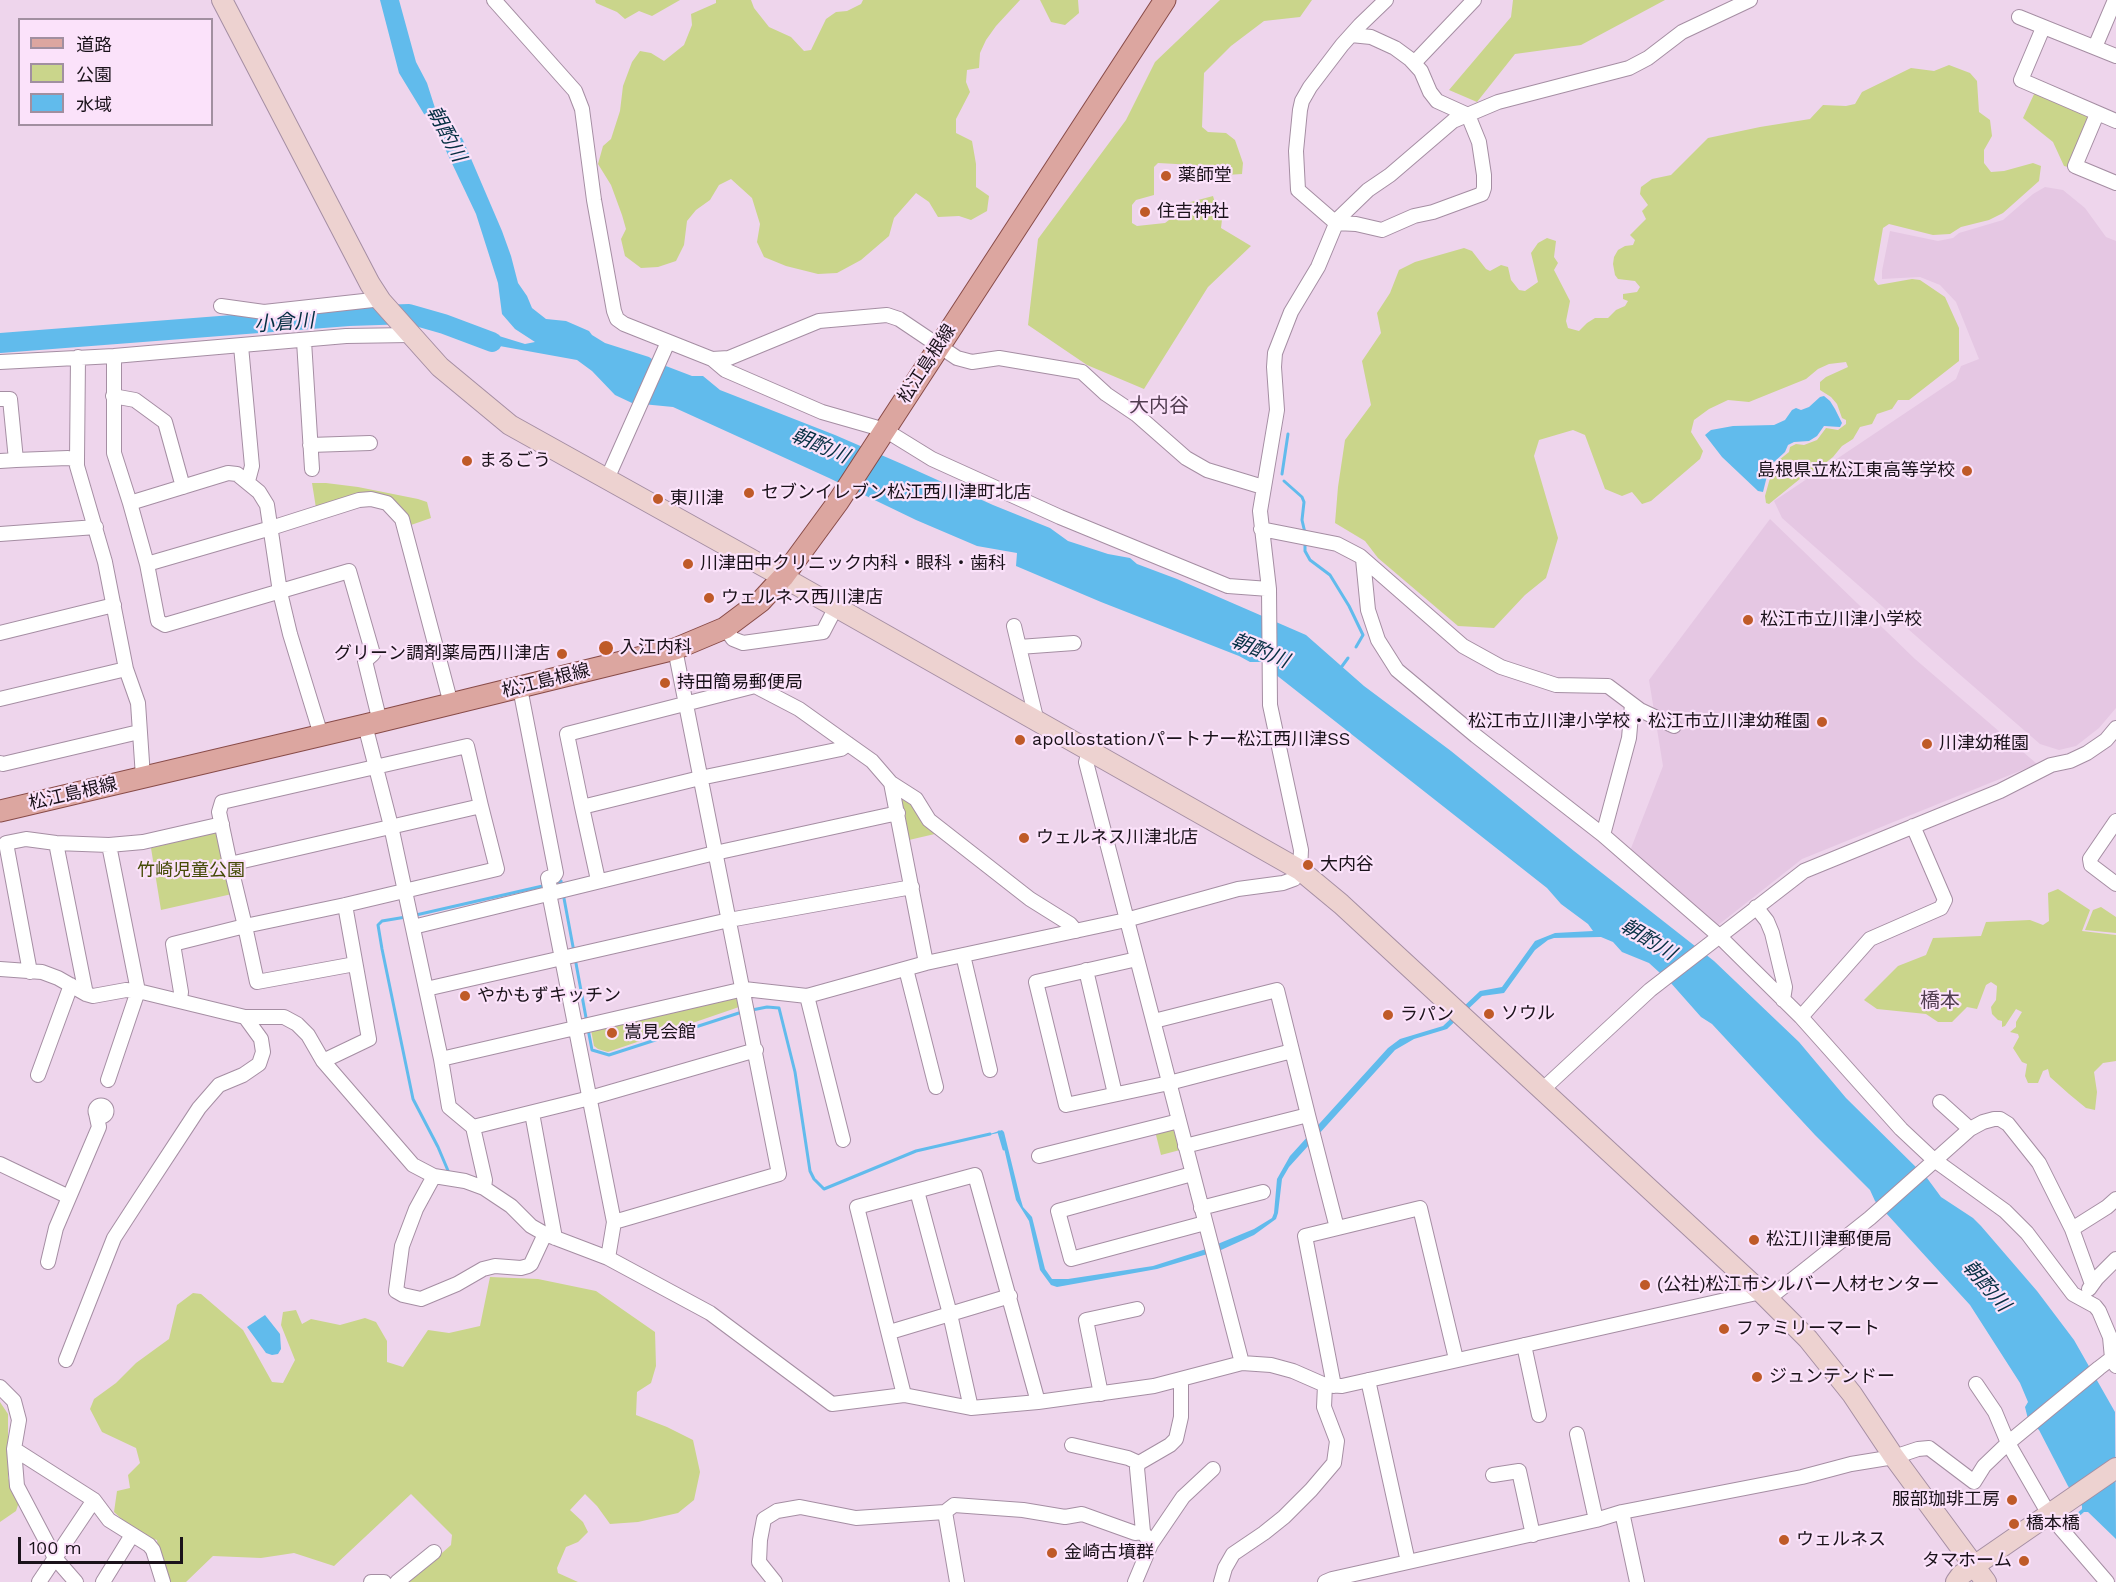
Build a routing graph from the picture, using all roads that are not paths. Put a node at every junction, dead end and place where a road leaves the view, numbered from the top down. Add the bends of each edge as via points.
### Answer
1 (222, 0) edge
2 (494, 0) edge
3 (1166, 0) edge
4 (1386, 0) edge
5 (1474, 0) edge
6 (1750, 0) edge
7 (2115, 0) edge
8 (2019, 17) dead end
9 (2043, 28) junction
10 (1352, 35) junction
11 (2095, 47) junction
12 (2116, 56) edge
13 (1414, 63) junction
14 (2097, 114) junction
15 (1468, 115) junction
16 (2116, 121) edge
17 (2116, 183) edge
18 (1336, 223) junction
19 (377, 301) junction
20 (221, 306) dead end
21 (408, 332) junction
22 (304, 340) junction
23 (242, 346) junction
24 (666, 346) junction
25 (939, 346) junction
26 (114, 356) junction
27 (78, 357) junction
28 (712, 359) junction
29 (0, 362) edge
30 (113, 396) junction
31 (0, 399) edge
32 (881, 435) junction
33 (370, 443) dead end
34 (310, 445) junction
35 (16, 460) junction
36 (76, 460) junction
37 (0, 461) edge
38 (312, 468) dead end
39 (607, 479) junction
40 (248, 481) junction
41 (183, 487) junction
42 (1263, 487) junction
43 (130, 503) junction
44 (96, 527) junction
45 (271, 528) junction
46 (1261, 529) junction
47 (0, 534) edge
48 (1363, 559) junction
49 (147, 564) junction
50 (783, 577) junction
51 (280, 592) junction
52 (1269, 595) junction
53 (114, 605) junction
54 (836, 607) junction
55 (1014, 626) dead end
56 (725, 628) junction
57 (0, 633) edge
58 (1074, 643) dead end
59 (1019, 648) junction
60 (675, 649) junction
61 (126, 669) junction
62 (520, 688) junction
63 (0, 699) edge
64 (685, 703) junction
65 (451, 704) junction
66 (1632, 704) junction
67 (1037, 722) junction
68 (372, 724) junction
69 (1674, 726) dead end
70 (2116, 728) edge
71 (139, 732) junction
72 (321, 735) junction
73 (848, 744) junction
74 (1089, 751) junction
75 (0, 763) edge
76 (376, 766) junction
77 (143, 777) junction
78 (700, 778) junction
79 (891, 783) junction
80 (481, 806) junction
81 (582, 807) junction
82 (0, 812) edge
83 (898, 813) junction
84 (2116, 821) edge
85 (222, 824) junction
86 (390, 826) junction
87 (1913, 826) junction
88 (1604, 835) junction
89 (56, 843) junction
90 (109, 845) junction
91 (715, 853) junction
92 (231, 864) junction
93 (1300, 870) junction
94 (598, 880) junction
95 (2116, 884) edge
96 (912, 886) junction
97 (553, 889) junction
98 (405, 890) junction
99 (345, 905) junction
100 (1756, 907) junction
101 (729, 920) junction
102 (1126, 920) junction
103 (245, 926) junction
104 (413, 927) junction
105 (1076, 931) junction
106 (1715, 938) junction
107 (963, 955) junction
108 (570, 956) junction
109 (1137, 959) junction
110 (926, 963) junction
111 (355, 964) junction
112 (0, 969) edge
113 (906, 969) junction
114 (1086, 970) junction
115 (30, 972) junction
116 (71, 986) junction
117 (426, 989) junction
118 (744, 989) junction
119 (138, 991) junction
120 (86, 994) junction
121 (807, 996) junction
122 (180, 1000) junction
123 (1783, 1000) junction
124 (245, 1017) junction
125 (1802, 1017) junction
126 (1155, 1021) junction
127 (584, 1026) junction
128 (756, 1050) junction
129 (1292, 1051) junction
130 (441, 1059) junction
131 (323, 1060) junction
132 (990, 1070) dead end
133 (38, 1075) dead end
134 (108, 1080) dead end
135 (1169, 1083) junction
136 (936, 1087) dead end
137 (1542, 1090) junction
138 (1115, 1094) junction
139 (590, 1098) junction
140 (1940, 1102) dead end
141 (96, 1113) dead end
142 (532, 1113) junction
143 (1308, 1115) junction
144 (1179, 1121) junction
145 (474, 1127) junction
146 (1970, 1129) junction
147 (843, 1140) dead end
148 (1185, 1146) junction
149 (1038, 1156) dead end
150 (1930, 1162) junction
151 (0, 1164) edge
152 (1192, 1174) junction
153 (434, 1176) junction
154 (484, 1188) junction
155 (917, 1191) junction
156 (1263, 1192) dead end
157 (69, 1197) junction
158 (2116, 1199) edge
159 (1201, 1208) junction
160 (614, 1222) junction
161 (1205, 1223) junction
162 (1337, 1228) junction
163 (2072, 1229) junction
164 (550, 1236) junction
165 (608, 1258) junction
166 (2116, 1259) edge
167 (48, 1262) dead end
168 (2092, 1284) junction
169 (1765, 1295) junction
170 (1010, 1296) junction
171 (2083, 1300) junction
172 (1137, 1309) dead end
173 (950, 1314) junction
174 (890, 1332) junction
175 (1524, 1345) junction
176 (1456, 1359) junction
177 (66, 1360) dead end
178 (2115, 1361) edge
179 (1242, 1364) junction
180 (1368, 1380) junction
181 (1181, 1381) junction
182 (1976, 1384) dead end
183 (1330, 1386) junction
184 (0, 1387) edge
185 (1101, 1394) junction
186 (904, 1395) junction
187 (1038, 1402) junction
188 (971, 1408) junction
189 (1539, 1414) dead end
190 (1577, 1434) dead end
191 (2008, 1443) junction
192 (1072, 1445) dead end
193 (14, 1449) junction
194 (1894, 1457) junction
195 (1139, 1463) junction
196 (2116, 1468) edge
197 (1213, 1469) dead end
198 (1493, 1475) dead end
199 (94, 1500) junction
200 (2056, 1510) junction
201 (945, 1512) junction
202 (1622, 1512) junction
203 (1596, 1520) junction
204 (1533, 1534) junction
205 (132, 1535) junction
206 (1147, 1538) junction
207 (434, 1552) dead end
208 (55, 1558) junction
209 (1408, 1562) junction
210 (1980, 1574) edge
211 (39, 1582) edge
212 (76, 1582) edge
213 (103, 1582) edge
214 (163, 1582) edge
215 (370, 1582) edge
216 (384, 1582) edge
217 (397, 1582) edge
218 (775, 1582) edge
219 (957, 1582) edge
220 (1135, 1582) edge
221 (1221, 1582) edge
222 (1325, 1582) edge
223 (1637, 1582) edge
224 (1956, 1582) edge
225 (2107, 1582) edge

1 - 19 street
2 - 24 street via 575,91 582,109 614,311 617,319
3 - 25 main road, 松江島根線
4 - 10 street
5 - 13 street
6 - 15 street via 1682,32 1629,68 1516,97
7 - 11 street
8 - 9 street
9 - 11 street
9 - 14 street via 2021,81
10 - 13 street via 1382,40
10 - 18 street via 1302,102 1296,151 1298,190
11 - 12 street
13 - 15 street via 1437,101
14 - 16 street
14 - 17 street via 2075,166
15 - 18 street via 1453,121 1368,190
15 - 18 street via 1482,159 1482,194 1382,230
18 - 42 street via 1275,353 1277,411
19 - 20 street via 264,312
19 - 21 street
21 - 22 street
21 - 39 street via 440,367 510,425
22 - 23 street
22 - 34 street
23 - 26 street
23 - 40 street via 252,466
24 - 28 street
24 - 39 street
25 - 28 street via 887,315 819,321 729,358
25 - 32 main road, 松江島根線
25 - 42 street via 972,362 999,358 1082,372 1186,458 1207,470
26 - 27 street
26 - 30 street
27 - 29 street
27 - 36 street
28 - 32 street via 725,370
30 - 41 street via 135,400 165,422
30 - 43 street via 114,453
31 - 35 street via 10,399
32 - 50 main road, 松江島根線
32 - 52 street via 1113,539 1228,586
33 - 34 street
34 - 38 street
35 - 36 street
35 - 37 street
36 - 44 street
39 - 50 street
40 - 41 street via 228,473
40 - 45 street via 267,505
41 - 43 street
42 - 46 street
43 - 49 street
44 - 47 street
44 - 53 street
45 - 49 street
45 - 51 street
45 - 65 street via 360,500 387,503 402,519
46 - 48 street via 1337,544
46 - 52 street
48 - 66 street via 1463,646 1502,667 1556,685 1608,686
48 - 88 street via 1368,610 1378,640 1397,670
49 - 51 street via 158,621 165,625
50 - 54 street
50 - 56 main road, 松江島根線 via 761,601
51 - 68 street via 349,571 373,654 365,661
51 - 72 street
52 - 93 street via 1269,694 1301,850
53 - 57 street
53 - 61 street
54 - 56 street via 823,632 743,643 733,639
54 - 67 street
55 - 59 street
56 - 60 main road, 松江島根線
58 - 59 street
59 - 67 street
60 - 62 main road, 松江島根線
60 - 64 street
61 - 63 street
61 - 71 street via 138,703
62 - 65 main road, 松江島根線
62 - 97 street via 556,873 548,878
64 - 73 street via 755,686 799,709
64 - 78 street
64 - 81 street via 567,734
65 - 68 main road, 松江島根線
66 - 69 street
66 - 88 street via 1629,738
67 - 74 street
68 - 72 main road, 松江島根線
68 - 76 street
70 - 87 street via 2087,753
71 - 75 street
71 - 77 street
72 - 77 main road, 松江島根線
73 - 78 street via 841,749
73 - 79 street via 872,761
74 - 93 street
74 - 102 street via 1086,762
76 - 80 street via 467,746
76 - 85 street via 222,802
76 - 86 street
77 - 82 main road, 松江島根線
78 - 81 street
78 - 91 street
79 - 83 street
79 - 105 street via 916,799 930,820
80 - 86 street
80 - 98 street via 497,869
81 - 94 street
83 - 91 street
83 - 96 street
84 - 95 street via 2090,859 2091,865
85 - 90 street via 143,842
85 - 92 street
86 - 92 street
86 - 98 street
87 - 100 street via 1804,871
87 - 125 street via 1945,900 1941,908 1870,939
88 - 106 street
89 - 90 street
89 - 115 street via 26,839 6,843
89 - 120 street
90 - 119 street
91 - 94 street
91 - 101 street
92 - 103 street
93 - 102 street via 1294,879 1283,883 1238,889
93 - 137 street
94 - 97 street
96 - 101 street
96 - 110 street
97 - 104 street
97 - 108 street
98 - 99 street
98 - 104 street
99 - 103 street
99 - 111 street
100 - 106 street
100 - 123 street via 1772,933 1785,987
101 - 108 street
101 - 118 street
102 - 105 street
102 - 109 street
103 - 111 street via 257,982
103 - 122 street via 173,944
104 - 117 street
105 - 107 street
106 - 123 street
106 - 137 street via 1650,990
107 - 110 street
107 - 132 street
108 - 117 street
108 - 127 street
109 - 114 street
109 - 126 street
110 - 113 street
111 - 131 street via 369,1040
112 - 115 street
113 - 121 street
113 - 136 street
114 - 138 street
114 - 138 street via 1036,982 1066,1105
115 - 116 street via 50,975
116 - 120 street
116 - 133 street
117 - 130 street
118 - 121 street
118 - 127 street
118 - 128 street
119 - 120 street
119 - 122 street
119 - 134 street
121 - 147 street
122 - 124 street
123 - 125 street
124 - 131 street via 284,1017 297,1024
124 - 177 street via 261,1039 263,1052 259,1064 219,1085 199,1108 114,1238
125 - 150 street
126 - 129 street via 1277,990
126 - 135 street
127 - 130 street
127 - 139 street
128 - 139 street
128 - 160 street via 779,1174
129 - 135 street
129 - 143 street
130 - 145 street via 449,1107
131 - 153 street via 413,1165
135 - 138 street
135 - 144 street
137 - 169 street
139 - 142 street
139 - 160 street
140 - 146 street
141 - 157 street via 99,1127
142 - 145 street
142 - 164 street
143 - 148 street
143 - 162 street
144 - 148 street
144 - 149 street
145 - 154 street
146 - 150 street
146 - 163 street via 1994,1119 2008,1124 2039,1164
148 - 152 street
150 - 169 street via 1870,1218
150 - 171 street via 2005,1211 2073,1294
151 - 157 street
152 - 159 street
152 - 161 street via 1058,1211 1071,1258
153 - 154 street
153 - 164 street via 402,1246 396,1291 403,1295 421,1299 483,1269 528,1266
154 - 164 street via 531,1226
155 - 170 street via 975,1175
155 - 173 street
155 - 174 street via 857,1207
156 - 159 street
157 - 167 street
158 - 163 street
159 - 161 street
160 - 165 street
161 - 179 street
162 - 176 street via 1420,1208
162 - 183 street via 1305,1236
163 - 168 street
164 - 165 street
165 - 186 street via 710,1313 832,1404
166 - 168 street
168 - 171 street
169 - 175 street
169 - 194 street via 1832,1368
170 - 173 street
170 - 187 street
171 - 178 street via 2099,1311
172 - 185 street via 1086,1320
173 - 174 street
173 - 188 street
174 - 186 street
175 - 176 street
175 - 189 street
176 - 180 street
178 - 191 street via 2099,1368
179 - 181 street
179 - 183 street via 1284,1368
180 - 183 street
180 - 209 street
181 - 185 street
181 - 195 street via 1181,1417 1176,1439
182 - 191 street via 1995,1412
183 - 221 street via 1324,1407 1337,1441 1334,1463 1284,1517 1233,1554
184 - 193 street via 14,1401 19,1420
185 - 187 street
186 - 188 street
187 - 188 street
190 - 203 street
191 - 194 street via 1974,1482 1929,1448
191 - 200 street
192 - 195 street
193 - 199 street
193 - 208 street via 17,1486
194 - 202 street
194 - 210 street
195 - 206 street via 1137,1479
196 - 200 street
197 - 206 street
198 - 204 street via 1520,1471
199 - 205 street via 109,1521
199 - 208 street
200 - 210 street
200 - 225 street
201 - 206 street via 954,1505 1065,1517 1082,1515
201 - 218 street via 856,1518 800,1507 777,1511 764,1519 759,1562
201 - 219 street
202 - 203 street
202 - 223 street
203 - 204 street
204 - 209 street
205 - 213 street
205 - 214 street via 153,1550
206 - 220 street
207 - 217 street
208 - 211 street
208 - 212 street
209 - 222 street
210 - 224 street via 1961,1575
215 - 216 street

